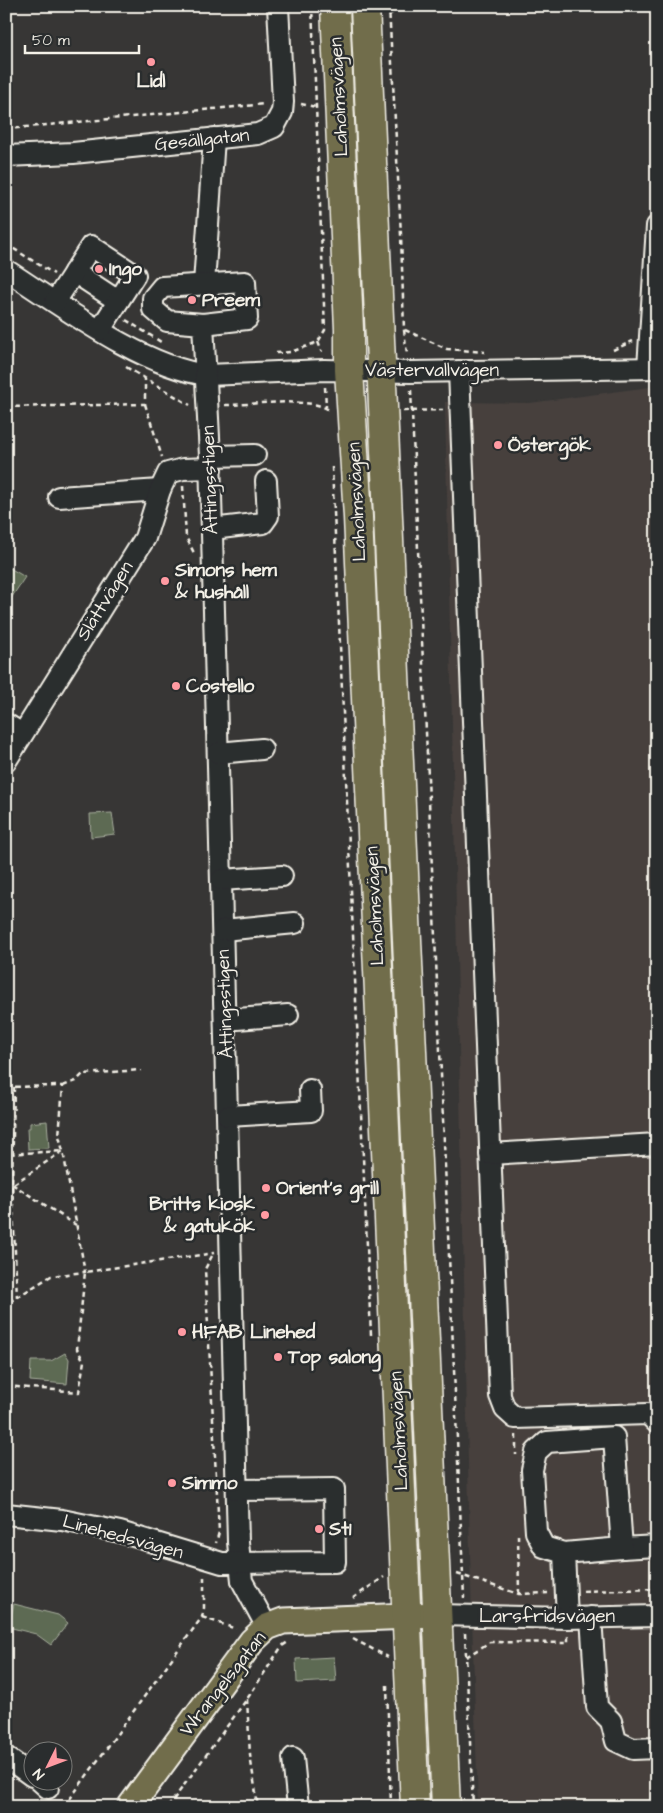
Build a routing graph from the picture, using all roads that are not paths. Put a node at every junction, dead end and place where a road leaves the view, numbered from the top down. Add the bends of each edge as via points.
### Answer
1 (278, 6) edge
2 (335, 6) edge
3 (377, 11) edge
4 (214, 138) junction
5 (6, 156) edge
6 (657, 226) edge
7 (6, 270) edge
8 (74, 272) junction
9 (204, 284) junction
10 (118, 301) junction
11 (55, 302) junction
12 (203, 324) junction
13 (100, 330) junction
14 (652, 368) edge
15 (349, 370) junction
16 (382, 371) junction
17 (459, 371) junction
18 (207, 375) junction
19 (255, 455) dead end
20 (210, 462) junction
21 (164, 481) junction
22 (266, 481) dead end
23 (60, 497) dead end
24 (212, 529) junction
25 (14, 729) edge
26 (262, 749) dead end
27 (218, 753) junction
28 (6, 761) edge
29 (282, 876) dead end
30 (221, 880) junction
31 (295, 923) dead end
32 (223, 930) junction
33 (288, 1015) dead end
34 (225, 1020) junction
35 (310, 1090) dead end
36 (228, 1116) junction
37 (657, 1144) edge
38 (490, 1154) junction
39 (657, 1423) edge
40 (237, 1490) junction
41 (6, 1514) edge
42 (657, 1546) edge
43 (622, 1548) junction
44 (564, 1553) junction
45 (239, 1563) junction
46 (437, 1615) junction
47 (396, 1616) junction
48 (657, 1616) edge
49 (591, 1617) junction
50 (567, 1618) junction
51 (267, 1627) junction
52 (657, 1748) edge
53 (6, 1757) edge
54 (293, 1758) dead end
55 (22, 1768) edge
56 (130, 1807) edge
57 (298, 1807) edge
58 (415, 1807) edge
59 (446, 1807) edge

1 - 4 street, Gesällgatan via 282,112 274,127 258,134
2 - 15 highway, Laholmsvägen
3 - 16 highway, Laholmsvägen via 392,329
4 - 5 street, Gesällgatan via 73,153
4 - 9 street
6 - 14 street via 648,340
7 - 11 street, Västervallvägen
8 - 10 street
8 - 10 street via 92,246 135,275
8 - 11 street
9 - 12 street via 162,287 153,298 153,309 167,321
9 - 12 street via 245,282 247,319
10 - 13 street
11 - 13 street, Västervallvägen
12 - 18 street, Åttingsstigen
13 - 18 street, Västervallvägen via 168,365
14 - 17 street, Västervallvägen
15 - 16 street, Västervallvägen
15 - 18 street, Västervallvägen
15 - 47 highway, Laholmsvägen via 358,527
16 - 17 street, Västervallvägen
16 - 46 highway, Laholmsvägen
17 - 38 street
18 - 20 street, Åttingsstigen
19 - 20 street
20 - 21 street via 183,469
20 - 24 street, Åttingsstigen
21 - 23 street
21 - 25 street, Slättvägen via 145,538
22 - 24 street via 268,516 263,523
24 - 27 street, Åttingsstigen
25 - 28 street, Slättvägen
26 - 27 street
27 - 30 street, Åttingsstigen
29 - 30 street
30 - 32 street, Åttingsstigen
31 - 32 street
32 - 34 street, Åttingsstigen
33 - 34 street
34 - 36 street, Åttingsstigen
35 - 36 street via 311,1112
36 - 40 street, Åttingsstigen
37 - 38 street
38 - 39 street via 500,1396 505,1409 515,1418 648,1414
40 - 45 street, Åttingsstigen
40 - 45 street, Linehedsvägen via 334,1489 334,1562
41 - 45 street, Linehedsvägen via 62,1520 120,1532 206,1560
42 - 43 street
43 - 44 street
43 - 44 street via 614,1437 547,1442 536,1452 532,1470 536,1532 544,1547
44 - 50 street
45 - 51 street, Åttingsstigen via 242,1581
46 - 47 main road, Wrangelsgatan
46 - 50 street, Larsfridsvägen
46 - 59 highway, Laholmsvägen via 453,1658
47 - 51 main road, Wrangelsgatan via 283,1621
47 - 58 highway, Laholmsvägen via 392,1658
48 - 49 street, Larsfridsvägen
49 - 50 street, Larsfridsvägen
49 - 52 street via 597,1707 611,1721 616,1741 633,1749
51 - 56 main road, Wrangelsgatan via 252,1641
53 - 55 street
54 - 57 street

